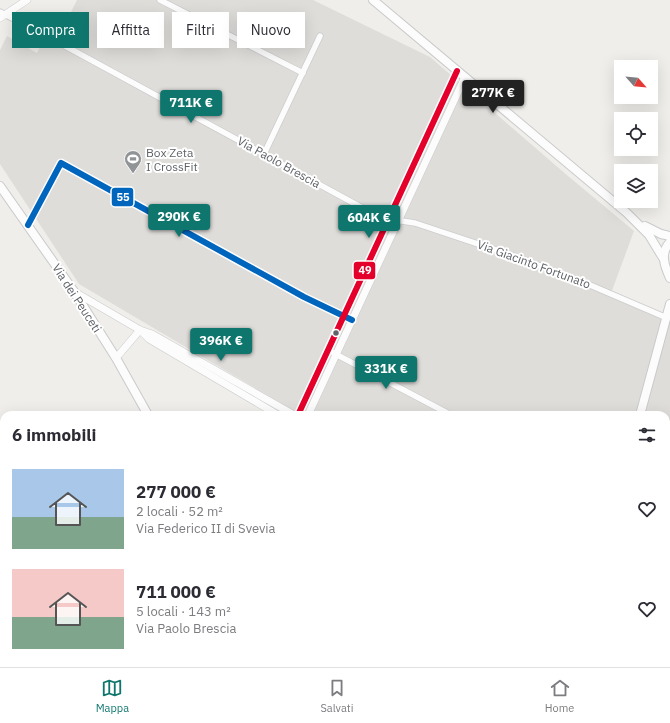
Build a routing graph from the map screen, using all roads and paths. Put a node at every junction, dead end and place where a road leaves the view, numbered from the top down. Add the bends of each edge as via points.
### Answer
1 (27, 0) edge
2 (160, 0) edge
3 (373, 0) edge
4 (2, 15) edge
5 (320, 36) dead end
6 (457, 71) junction
7 (302, 73) junction
8 (465, 77) junction
9 (264, 154) junction
10 (0, 186) edge
11 (627, 213) junction
12 (389, 219) junction
13 (398, 220) junction
14 (28, 225) junction
15 (670, 236) edge
16 (670, 242) edge
17 (663, 258) junction
18 (670, 279) edge
19 (73, 290) junction
20 (670, 304) edge
21 (344, 316) junction
22 (352, 320) junction
23 (668, 321) edge
24 (140, 330) junction
25 (328, 350) junction
26 (336, 354) junction
27 (116, 358) junction
28 (146, 411) edge
29 (271, 411) edge
30 (287, 411) edge
31 (300, 411) edge
32 (310, 411) edge
33 (443, 411) edge
34 (641, 411) edge

1 - 4 street
2 - 7 street
3 - 6 main road
4 - 9 street, Via Paolo Brescia via 34,29
5 - 7 street
6 - 8 main road
6 - 12 street
7 - 9 street
8 - 11 main road
8 - 13 street
9 - 12 street, Via Paolo Brescia
10 - 14 main road, Via dei Peuceti
11 - 15 main road via 653,231
11 - 17 main road via 645,230
12 - 13 street, Via Paolo Brescia
12 - 21 street
13 - 22 street
13 - 23 street, Via Giacinto Fortunato via 514,256 590,284
14 - 19 main road, Via dei Peuceti
14 - 21 street via 61,163 304,298
16 - 17 main road via 665,248
17 - 18 main road
19 - 24 street
19 - 27 main road, Via dei Peuceti
20 - 23 main road
21 - 22 street
21 - 25 street
22 - 26 street
23 - 34 main road via 651,370
24 - 27 street
24 - 29 street via 149,339
24 - 30 street via 152,334
25 - 26 street
25 - 31 street
26 - 32 street
26 - 33 street
27 - 28 main road, Via dei Peuceti

